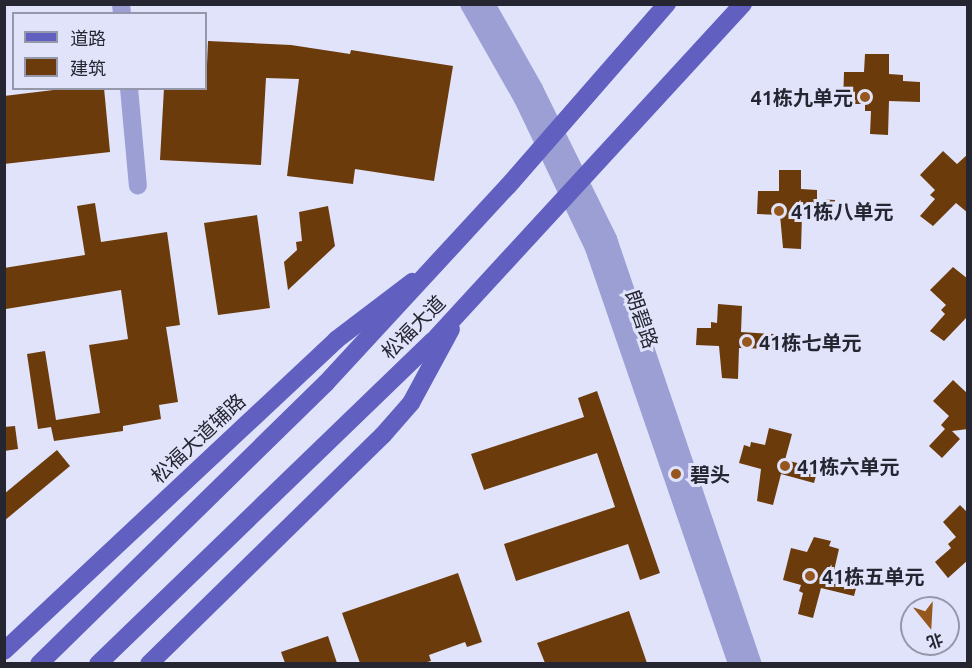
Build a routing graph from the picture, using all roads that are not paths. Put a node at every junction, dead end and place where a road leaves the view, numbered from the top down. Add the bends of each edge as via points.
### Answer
1 (469, 4) edge
2 (486, 4) edge
3 (667, 4) edge
4 (743, 4) edge
5 (129, 90) edge
6 (550, 138) junction
7 (138, 186) dead end
8 (575, 190) junction
9 (432, 270) junction
10 (458, 314) junction
11 (4, 651) edge
12 (39, 663) edge
13 (98, 663) edge
14 (149, 663) edge
15 (736, 663) edge
16 (753, 663) edge

1 - 6 street, 朗碧路
2 - 6 street, 朗碧路
3 - 6 main road, 松福大道
4 - 8 main road, 松福大道
5 - 7 street
6 - 8 street, 朗碧路
6 - 9 main road, 松福大道
8 - 10 main road, 松福大道
8 - 15 street, 朗碧路
8 - 16 street, 朗碧路 via 608,239
9 - 11 main road, 松福大道辅路 via 392,295 336,340
9 - 12 main road, 松福大道 via 201,510
10 - 13 main road, 松福大道
10 - 14 main road via 411,403 383,435

